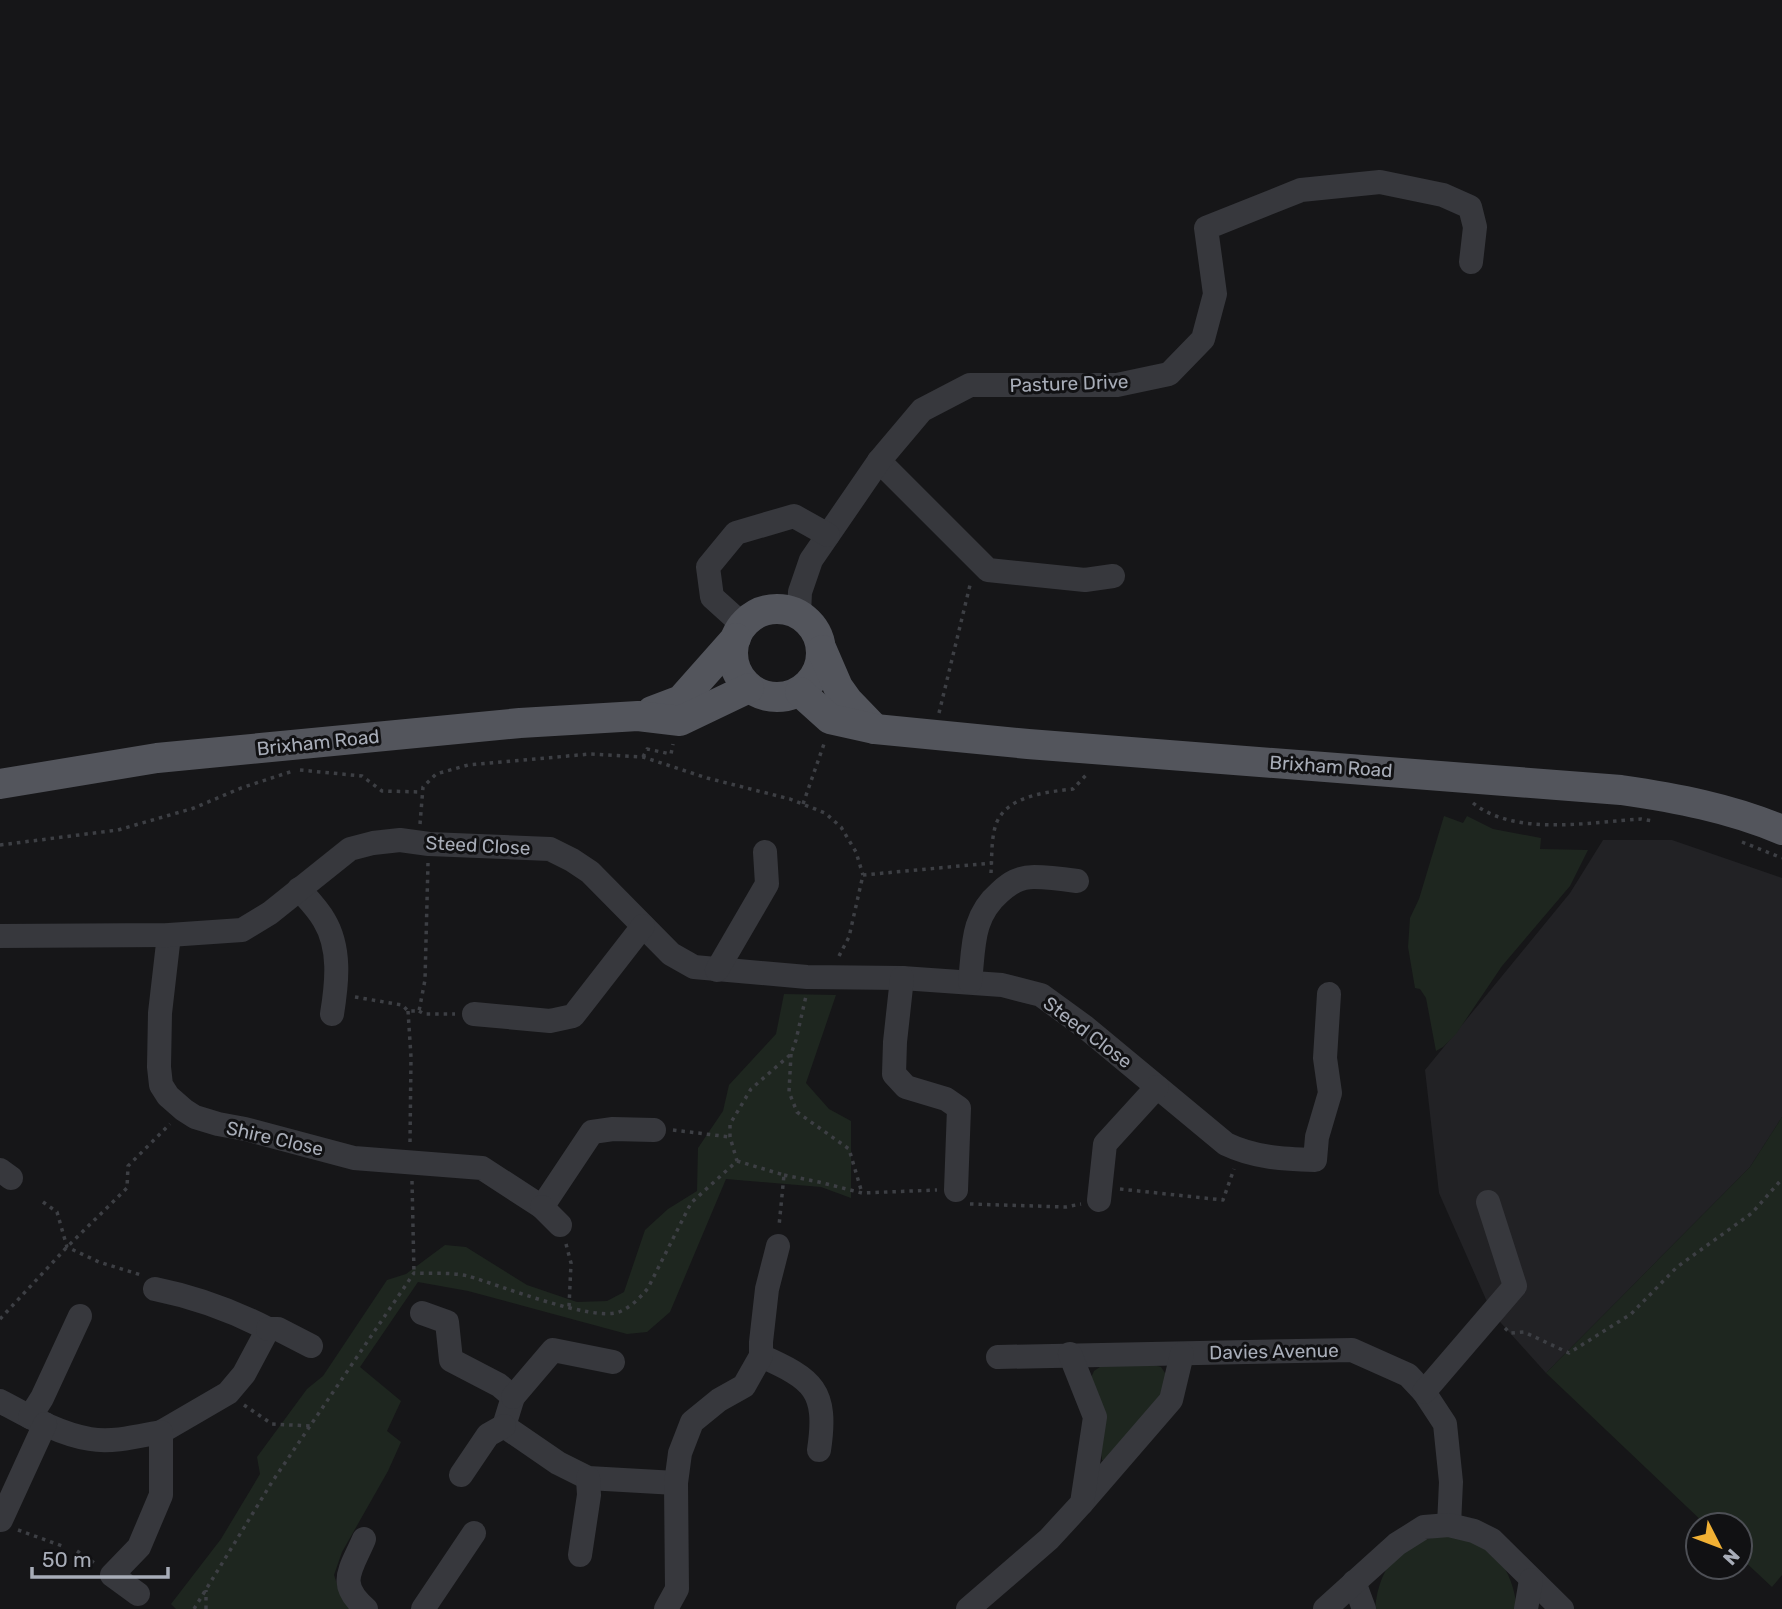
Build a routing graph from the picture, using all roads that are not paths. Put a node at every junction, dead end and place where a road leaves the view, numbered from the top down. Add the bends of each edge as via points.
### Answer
1 (1471, 262) dead end
2 (879, 461) junction
3 (828, 535) junction
4 (1113, 576) dead end
5 (793, 605) junction
6 (739, 631) junction
7 (822, 650) junction
8 (749, 688) junction
9 (800, 692) junction
10 (638, 716) junction
11 (875, 729) junction
12 (0, 784) edge
13 (1782, 830) edge
14 (765, 852) dead end
15 (1077, 881) dead end
16 (299, 889) junction
17 (643, 926) junction
18 (169, 934) junction
19 (0, 936) edge
20 (717, 970) junction
21 (902, 978) junction
22 (970, 982) junction
23 (1329, 994) dead end
24 (333, 1004) road end
25 (474, 1014) road end
26 (1157, 1087) junction
27 (654, 1130) road end
28 (956, 1189) road end
29 (1099, 1200) dead end
30 (1488, 1202) dead end
31 (542, 1207) junction
32 (560, 1225) road end
33 (778, 1246) road end
34 (155, 1289) road end
35 (422, 1313) dead end
36 (80, 1316) dead end
37 (268, 1329) junction
38 (311, 1346) dead end
39 (1070, 1354) junction
40 (1182, 1354) junction
41 (761, 1356) junction
42 (998, 1357) dead end
43 (613, 1362) dead end
44 (1424, 1392) junction
45 (513, 1397) junction
46 (0, 1401) edge
47 (37, 1421) junction
48 (504, 1426) junction
49 (161, 1432) junction
50 (818, 1450) dead end
51 (461, 1475) dead end
52 (588, 1478) junction
53 (676, 1483) junction
54 (1082, 1503) junction
55 (1, 1520) edge
56 (1449, 1525) junction
57 (474, 1533) dead end
58 (364, 1539) dead end
59 (580, 1555) dead end
60 (1531, 1580) junction
61 (1354, 1582) junction
62 (138, 1594) dead end
63 (366, 1609) edge
64 (423, 1609) edge
65 (666, 1609) edge
66 (968, 1609) edge
67 (1325, 1609) edge
68 (1364, 1609) edge
69 (1526, 1609) edge
70 (1562, 1609) edge

1 - 2 street, Pasture Drive via 1475,227 1470,207 1443,195 1380,182 1301,190 1206,228 1215,294 1203,339 1168,374 1117,385 970,385 922,410
2 - 3 street, Pasture Drive
2 - 4 street via 988,570 1085,580
3 - 5 street, Pasture Drive via 811,560
3 - 6 street via 794,516 736,533 708,567 712,597
5 - 6 main road, Brixham Road via 761,612
5 - 7 main road via 815,629
6 - 8 main road via 733,659
6 - 10 main road, Brixham Road via 681,700
7 - 9 main road via 819,669
7 - 11 main road via 838,687
8 - 9 main road via 774,698
8 - 10 main road, Brixham Road via 680,721
9 - 11 main road, Brixham Road via 830,719
10 - 12 main road, Brixham Road via 157,758
11 - 13 main road, Brixham Road via 1621,790 1685,799
14 - 20 street via 766,884
15 - 22 street via 1032,877 1013,881 990,900 977,928
16 - 17 street, Steed Close via 350,849 373,843 400,840 550,849 590,873
16 - 18 street, Steed Close via 242,930
16 - 24 street via 324,920 334,944
17 - 20 street, Steed Close via 671,954 694,967
17 - 25 street via 573,1016 551,1021
18 - 19 street, Steed Close
18 - 31 street, Shire Close via 159,1067 161,1085 184,1110 218,1124 354,1157 482,1168
20 - 21 street, Steed Close
21 - 22 street, Steed Close
21 - 28 street via 894,1074 906,1087 946,1099 959,1108
22 - 26 street, Steed Close via 1041,995
23 - 26 street, Steed Close via 1325,1058 1330,1093 1315,1160 1273,1158 1226,1144
26 - 29 street via 1105,1144
27 - 31 street via 592,1132
30 - 44 street via 1515,1286
31 - 32 street, Shire Close
33 - 41 street via 767,1289
34 - 37 street via 229,1310
35 - 45 street via 447,1322 451,1360
36 - 47 street via 42,1398
37 - 38 street via 278,1329
37 - 49 street via 228,1394
39 - 40 street, Davies Avenue
39 - 42 street, Davies Avenue
39 - 54 street via 1095,1417
40 - 44 street, Davies Avenue via 1352,1350 1408,1375
40 - 54 street, Davies Avenue via 1171,1400
41 - 50 street via 797,1372 817,1393 822,1428
41 - 53 street via 744,1386 692,1422 680,1453
43 - 45 street via 553,1350
44 - 56 street, Davies Avenue via 1445,1424 1451,1482
45 - 48 street
46 - 47 street
47 - 49 street via 91,1440
47 - 55 street
48 - 51 street via 488,1436
48 - 52 street
49 - 62 street via 161,1495 139,1547 112,1575
52 - 53 street
52 - 59 street
53 - 65 street via 677,1589
54 - 66 street, Davies Avenue via 1049,1539
56 - 60 street via 1492,1540
56 - 61 street via 1424,1527
57 - 64 street
58 - 63 street via 348,1578 351,1596
60 - 69 street
60 - 70 street
61 - 67 street
61 - 68 street

